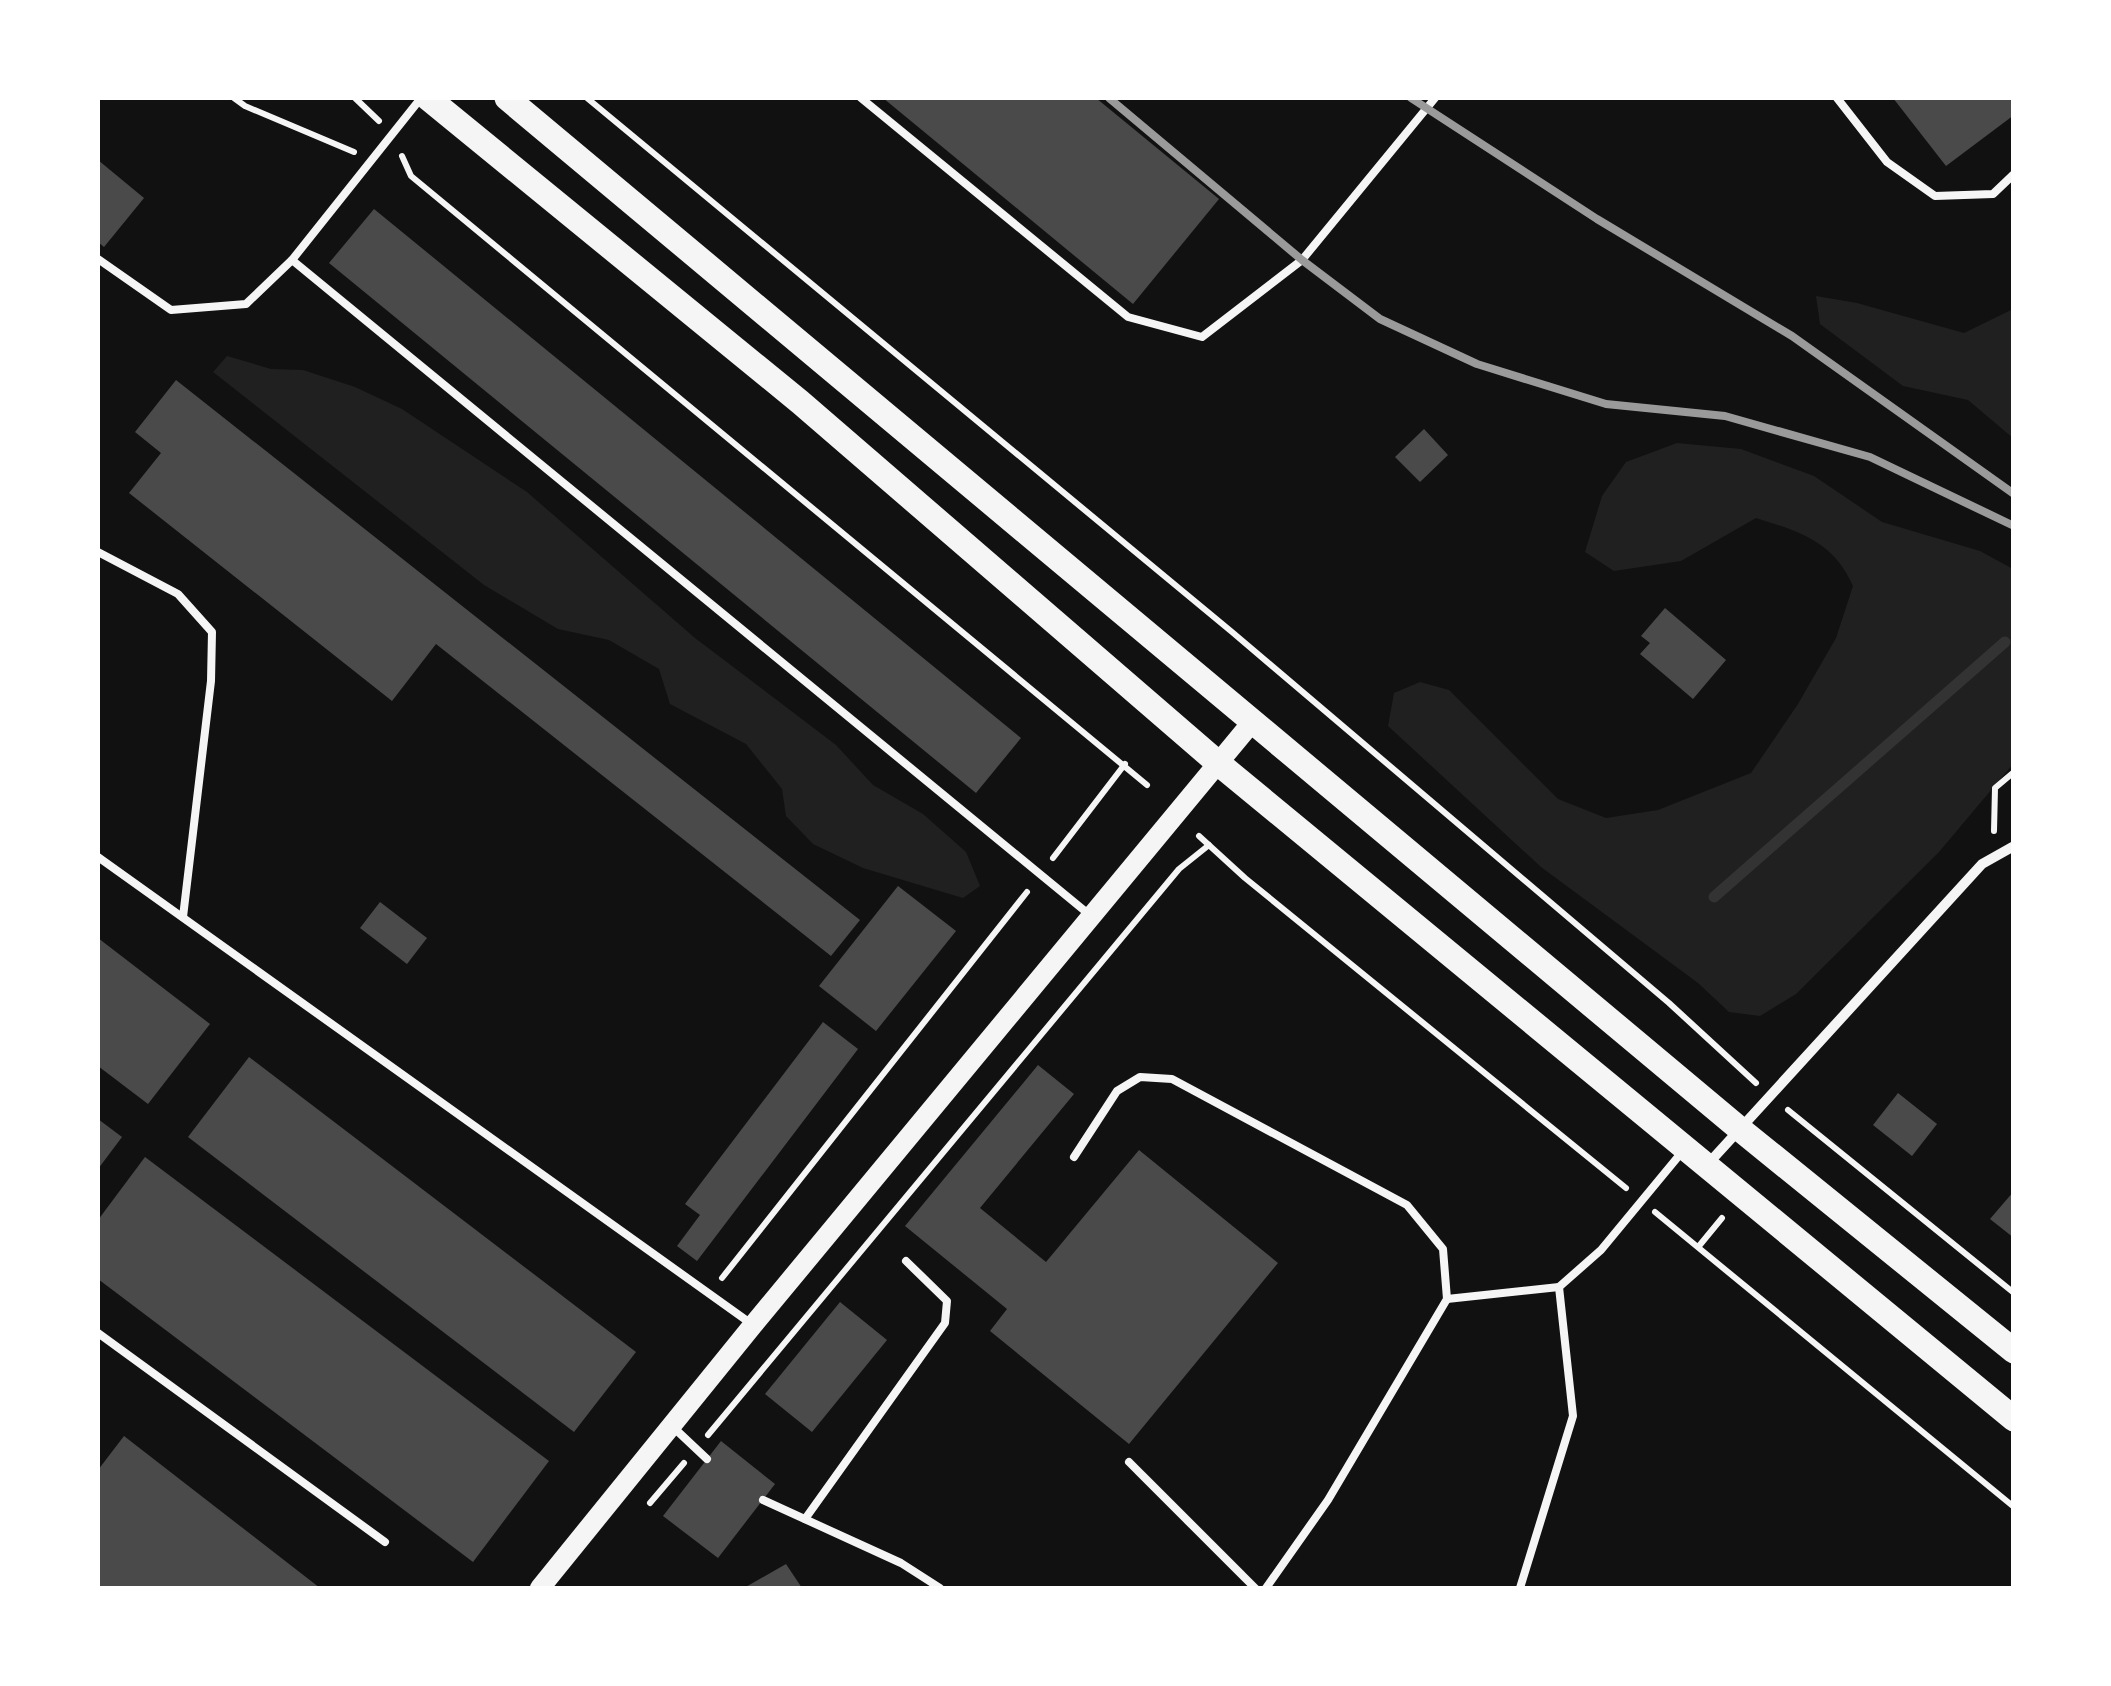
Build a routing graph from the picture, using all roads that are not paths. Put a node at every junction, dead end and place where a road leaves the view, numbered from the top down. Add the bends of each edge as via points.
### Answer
1 (425, 98) edge
2 (507, 98) edge
3 (861, 98) edge
4 (1435, 98) edge
5 (1837, 98) edge
6 (2014, 174) edge
7 (98, 259) edge
8 (292, 260) junction
9 (98, 552) edge
10 (1252, 721) junction
11 (1218, 763) junction
12 (2014, 846) edge
13 (98, 857) edge
14 (1091, 916) junction
15 (183, 918) junction
16 (1741, 1130) junction
17 (1685, 1148) junction
18 (1074, 1156) dead end
19 (1706, 1166) junction
20 (906, 1261) dead end
21 (1559, 1287) junction
22 (1447, 1298) junction
23 (753, 1325) junction
24 (98, 1333) edge
25 (2014, 1351) edge
26 (2014, 1419) edge
27 (673, 1427) junction
28 (707, 1459) dead end
29 (1129, 1462) dead end
30 (763, 1500) dead end
31 (805, 1519) junction
32 (385, 1542) dead end
33 (540, 1588) edge
34 (940, 1588) edge
35 (1255, 1588) edge
36 (1266, 1588) edge
37 (1520, 1588) edge

1 - 8 lane
1 - 11 main road via 800,402
2 - 10 main road
3 - 4 lane via 1128,317 1202,337 1302,260
5 - 6 lane via 1887,162 1934,196 1992,194
7 - 8 lane via 171,310 246,304
8 - 14 lane
9 - 15 lane via 178,594 212,632
10 - 11 main road
10 - 16 main road
11 - 14 main road
11 - 17 main road
12 - 16 street via 1982,864
13 - 15 lane
14 - 23 main road
15 - 23 lane
16 - 19 street
16 - 25 main road
17 - 19 main road
17 - 21 lane via 1601,1250
18 - 22 lane via 1117,1092 1140,1077 1172,1078 1407,1204 1443,1249
19 - 26 main road
20 - 31 lane via 947,1302 945,1323
21 - 22 lane
21 - 37 lane via 1573,1416
22 - 36 lane via 1328,1500
23 - 27 main road
24 - 32 lane
27 - 28 lane
27 - 33 main road
29 - 35 lane
30 - 31 lane
31 - 34 lane

